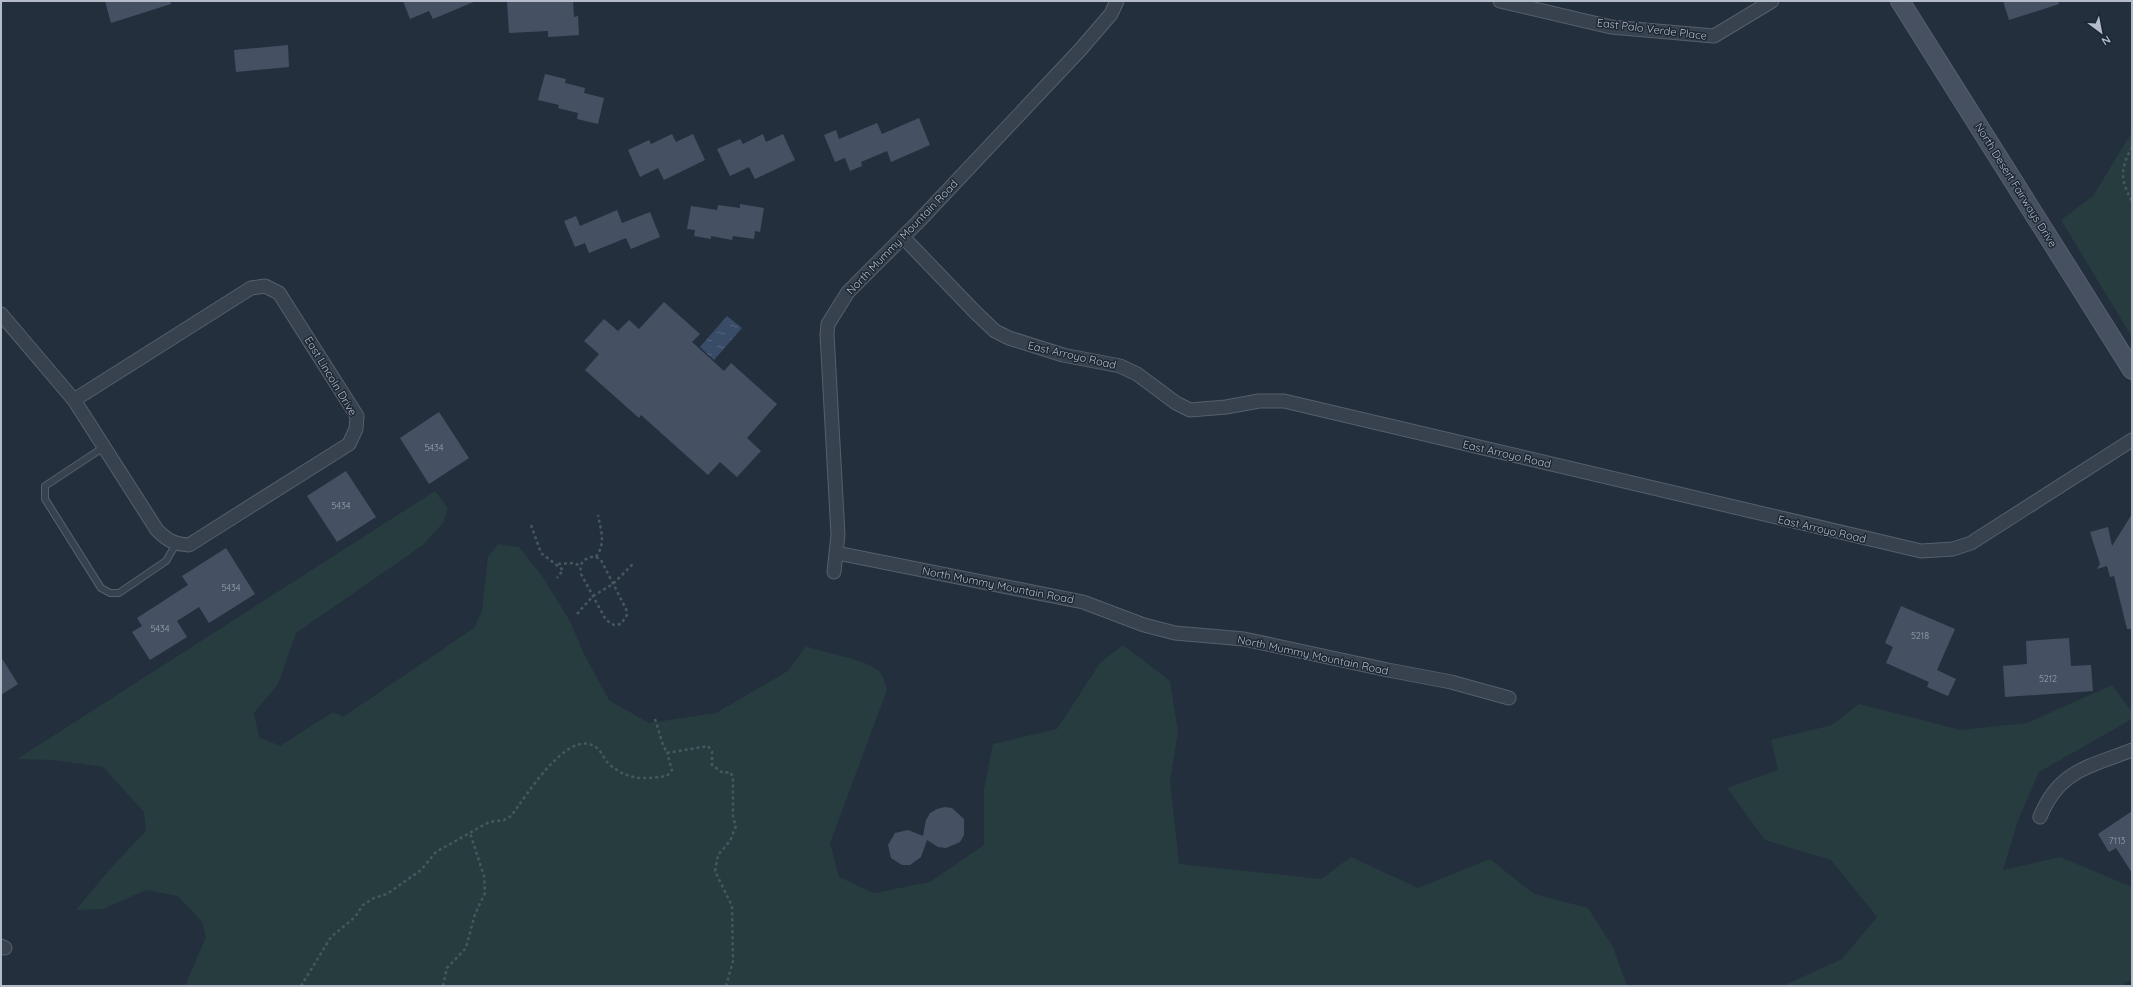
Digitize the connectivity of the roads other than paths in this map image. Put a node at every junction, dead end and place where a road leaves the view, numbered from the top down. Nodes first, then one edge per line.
1 (1117, 1) edge
2 (1500, 1) edge
3 (1772, 1) edge
4 (1900, 1) edge
5 (903, 237) junction
6 (1, 314) edge
7 (2132, 370) edge
8 (74, 400) junction
9 (2132, 440) edge
10 (104, 447) junction
11 (176, 544) junction
12 (836, 553) junction
13 (834, 572) dead end
14 (1509, 698) dead end
15 (2132, 750) edge
16 (2040, 817) dead end

1 - 5 street, North Mummy Mountain Road
2 - 3 street, East Palo Verde Place
4 - 7 street, North Desert Fairways Drive
5 - 9 street, East Arroyo Road
5 - 12 street, North Mummy Mountain Road
6 - 8 street
8 - 10 street
8 - 11 street, East Lincoln Drive
10 - 11 street
10 - 11 lane
12 - 13 street, North Mummy Mountain Road
12 - 14 street, North Mummy Mountain Road
15 - 16 street

